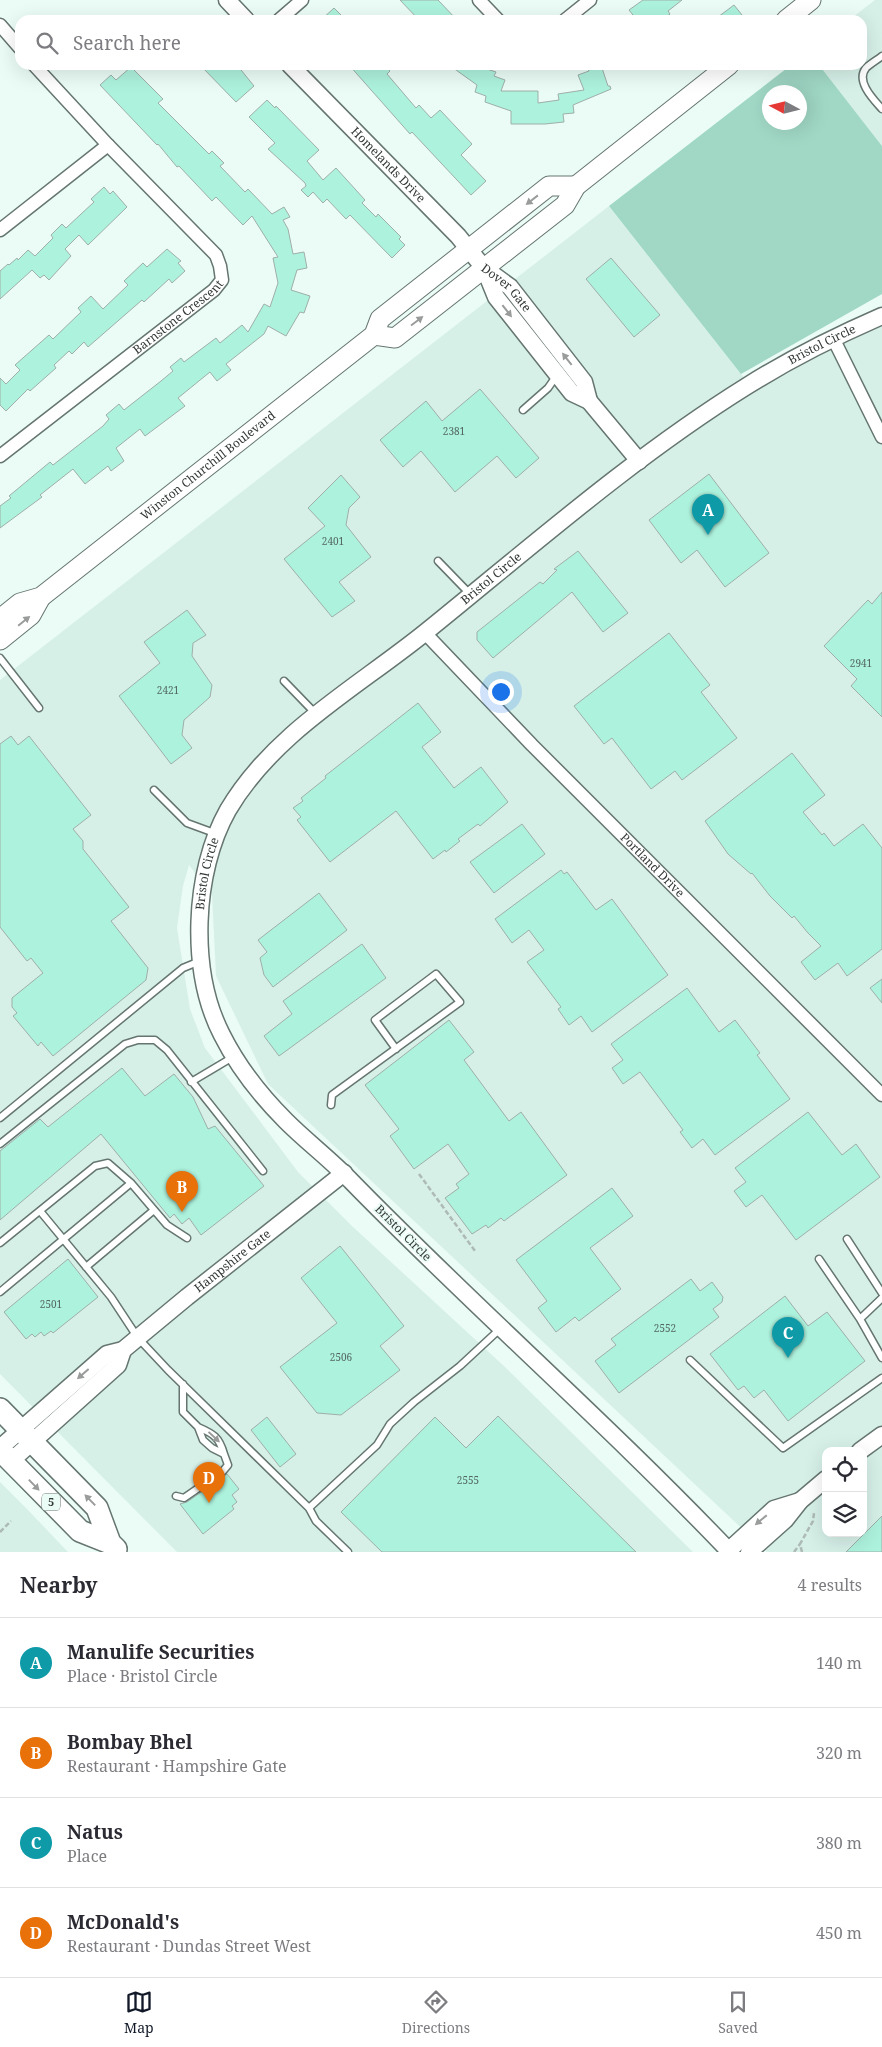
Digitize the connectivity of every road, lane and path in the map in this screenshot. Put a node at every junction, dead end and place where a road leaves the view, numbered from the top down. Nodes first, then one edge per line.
1 (227, 0) edge
2 (302, 0) edge
3 (479, 0) edge
4 (590, 0) edge
5 (811, 0) edge
6 (241, 15) edge
7 (285, 15) edge
8 (493, 15) edge
9 (570, 15) edge
10 (792, 15) edge
11 (0, 25) edge
12 (15, 42) edge
13 (882, 56) edge
14 (867, 67) edge
15 (39, 70) edge
16 (295, 70) edge
17 (723, 70) edge
18 (865, 70) edge
19 (882, 109) edge
20 (108, 145) junction
21 (576, 186) junction
22 (0, 230) edge
23 (469, 249) junction
24 (484, 268) junction
25 (882, 316) edge
26 (374, 335) junction
27 (833, 338) junction
28 (558, 374) junction
29 (589, 402) junction
30 (524, 410) dead end
31 (882, 437) edge
32 (0, 456) edge
33 (639, 461) junction
34 (438, 561) dead end
35 (470, 594) junction
36 (41, 597) junction
37 (0, 619) edge
38 (424, 633) junction
39 (0, 640) edge
40 (0, 658) edge
41 (284, 681) dead end
42 (39, 708) dead end
43 (317, 715) junction
44 (154, 790) dead end
45 (217, 834) junction
46 (200, 961) junction
47 (396, 1049) junction
48 (234, 1056) junction
49 (191, 1082) junction
50 (882, 1095) edge
51 (331, 1105) dead end
52 (0, 1118) edge
53 (0, 1144) edge
54 (263, 1171) dead end
55 (344, 1173) junction
56 (419, 1174) dead end
57 (131, 1183) junction
58 (154, 1210) junction
59 (40, 1211) junction
60 (187, 1238) dead end
61 (847, 1239) dead end
62 (62, 1240) junction
63 (0, 1243) edge
64 (474, 1252) dead end
65 (820, 1259) dead end
66 (86, 1267) junction
67 (0, 1292) edge
68 (882, 1294) edge
69 (882, 1298) edge
70 (860, 1319) junction
71 (502, 1327) junction
72 (138, 1338) junction
73 (882, 1358) edge
74 (690, 1360) dead end
75 (882, 1378) edge
76 (183, 1384) junction
77 (0, 1409) edge
78 (198, 1427) junction
79 (882, 1435) edge
80 (27, 1436) junction
81 (866, 1447) edge
82 (224, 1454) junction
83 (4, 1456) edge
84 (822, 1482) edge
85 (176, 1496) dead end
86 (800, 1501) junction
87 (309, 1508) junction
88 (814, 1513) dead end
89 (11, 1521) dead end
90 (0, 1532) edge
91 (800, 1544) junction
92 (115, 1548) edge
93 (728, 1551) edge
94 (348, 1552) edge
95 (749, 1552) edge
96 (794, 1552) edge
97 (802, 1552) edge

1 - 6 street
2 - 7 street
3 - 8 street
4 - 9 street
5 - 10 main road
11 - 12 street
13 - 14 lane
15 - 20 street, Barnstone Crescent
16 - 23 street, Homelands Drive
17 - 21 main road
18 - 19 lane
20 - 22 street
20 - 32 street, Barnstone Crescent
21 -> 23 main road, Winston Churchill Boulevard
21 - 24 main road
23 - 24 street, Homelands Drive
23 - 26 main road, Winston Churchill Boulevard
26 -> 24 main road
24 -> 28 street, Dover Gate
29 -> 24 street, Dover Gate
25 - 27 street, Bristol Circle
26 - 36 main road, Winston Churchill Boulevard
27 - 31 street
27 - 33 street, Bristol Circle
28 - 29 street, Dover Gate
28 - 30 lane
29 - 33 street, Dover Gate
33 - 35 street, Bristol Circle
34 - 35 lane
35 - 38 street, Bristol Circle
36 - 37 main road, Winston Churchill Boulevard
39 -> 36 main road, Winston Churchill Boulevard
38 - 43 street, Bristol Circle
38 - 50 street, Portland Drive
40 - 42 lane
41 - 43 lane
43 - 45 street, Bristol Circle
44 - 45 lane
45 - 46 street, Bristol Circle
46 - 48 street, Bristol Circle
46 - 52 lane
47 - 47 lane
47 - 51 lane
48 - 49 lane
48 - 55 street, Bristol Circle
49 - 53 lane
49 - 54 lane
55 - 71 street, Bristol Circle
55 - 72 street, Hampshire Gate
56 - 64 path
57 - 58 lane
57 - 59 lane
57 - 62 lane
58 - 60 lane
58 - 66 lane
59 - 62 lane
59 - 63 lane
61 - 68 lane
62 - 66 lane
62 - 67 lane
65 - 70 lane
66 - 72 lane
69 - 70 lane
70 - 73 lane
71 - 87 lane
71 - 93 street, Bristol Circle
72 - 76 lane
72 - 80 street, Hampshire Gate
74 - 75 lane
76 - 78 lane
76 - 87 lane
77 - 80 main road, 5
78 - 82 lane
78 -> 82 lane
79 - 81 street
80 - 83 street, Hampshire Gate
92 -> 80 main road, 5
82 - 85 lane
83 -> 92 main road, 5
84 - 86 street
86 -> 93 street
86 - 95 street
87 - 94 lane
88 - 91 path
89 - 90 path
91 - 96 path
91 - 97 path

